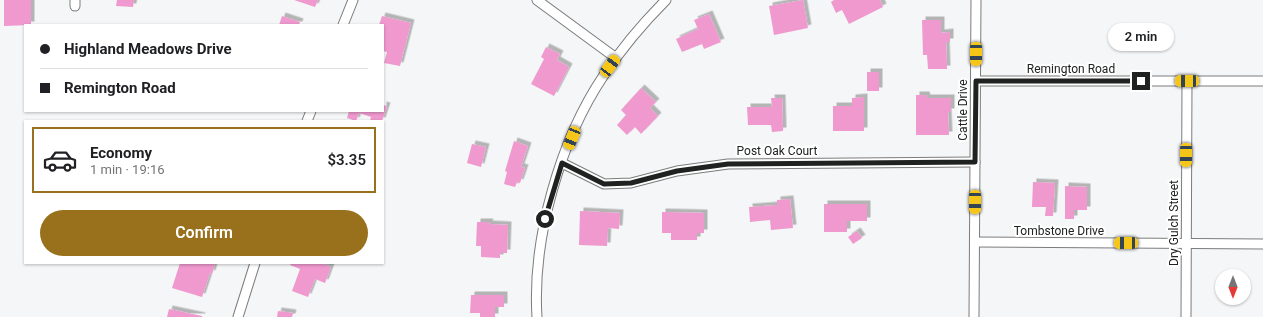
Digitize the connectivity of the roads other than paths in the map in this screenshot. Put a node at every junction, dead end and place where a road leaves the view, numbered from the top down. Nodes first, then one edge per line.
1 (353, 0) edge
2 (537, 0) edge
3 (666, 0) edge
4 (976, 0) edge
5 (344, 24) edge
6 (616, 58) junction
7 (976, 81) junction
8 (1187, 81) junction
9 (1263, 82) edge
10 (975, 162) junction
11 (562, 163) junction
12 (975, 242) junction
13 (1186, 243) junction
14 (1263, 244) edge
15 (255, 264) edge
16 (238, 317) edge
17 (537, 317) edge
18 (974, 317) edge
19 (1186, 317) edge

1 - 5 street
2 - 6 street
3 - 6 street
4 - 7 street, Cattle Drive
6 - 11 street
7 - 8 street, Remington Road
7 - 10 street, Cattle Drive
8 - 9 street, Remington Road
8 - 13 street, Dry Gulch Street
10 - 11 street, Post Oak Court
10 - 12 street, Cattle Drive
11 - 17 street
12 - 13 street, Tombstone Drive
12 - 18 street, Cattle Drive
13 - 14 street, Tombstone Drive
13 - 19 street, Dry Gulch Street
15 - 16 street

